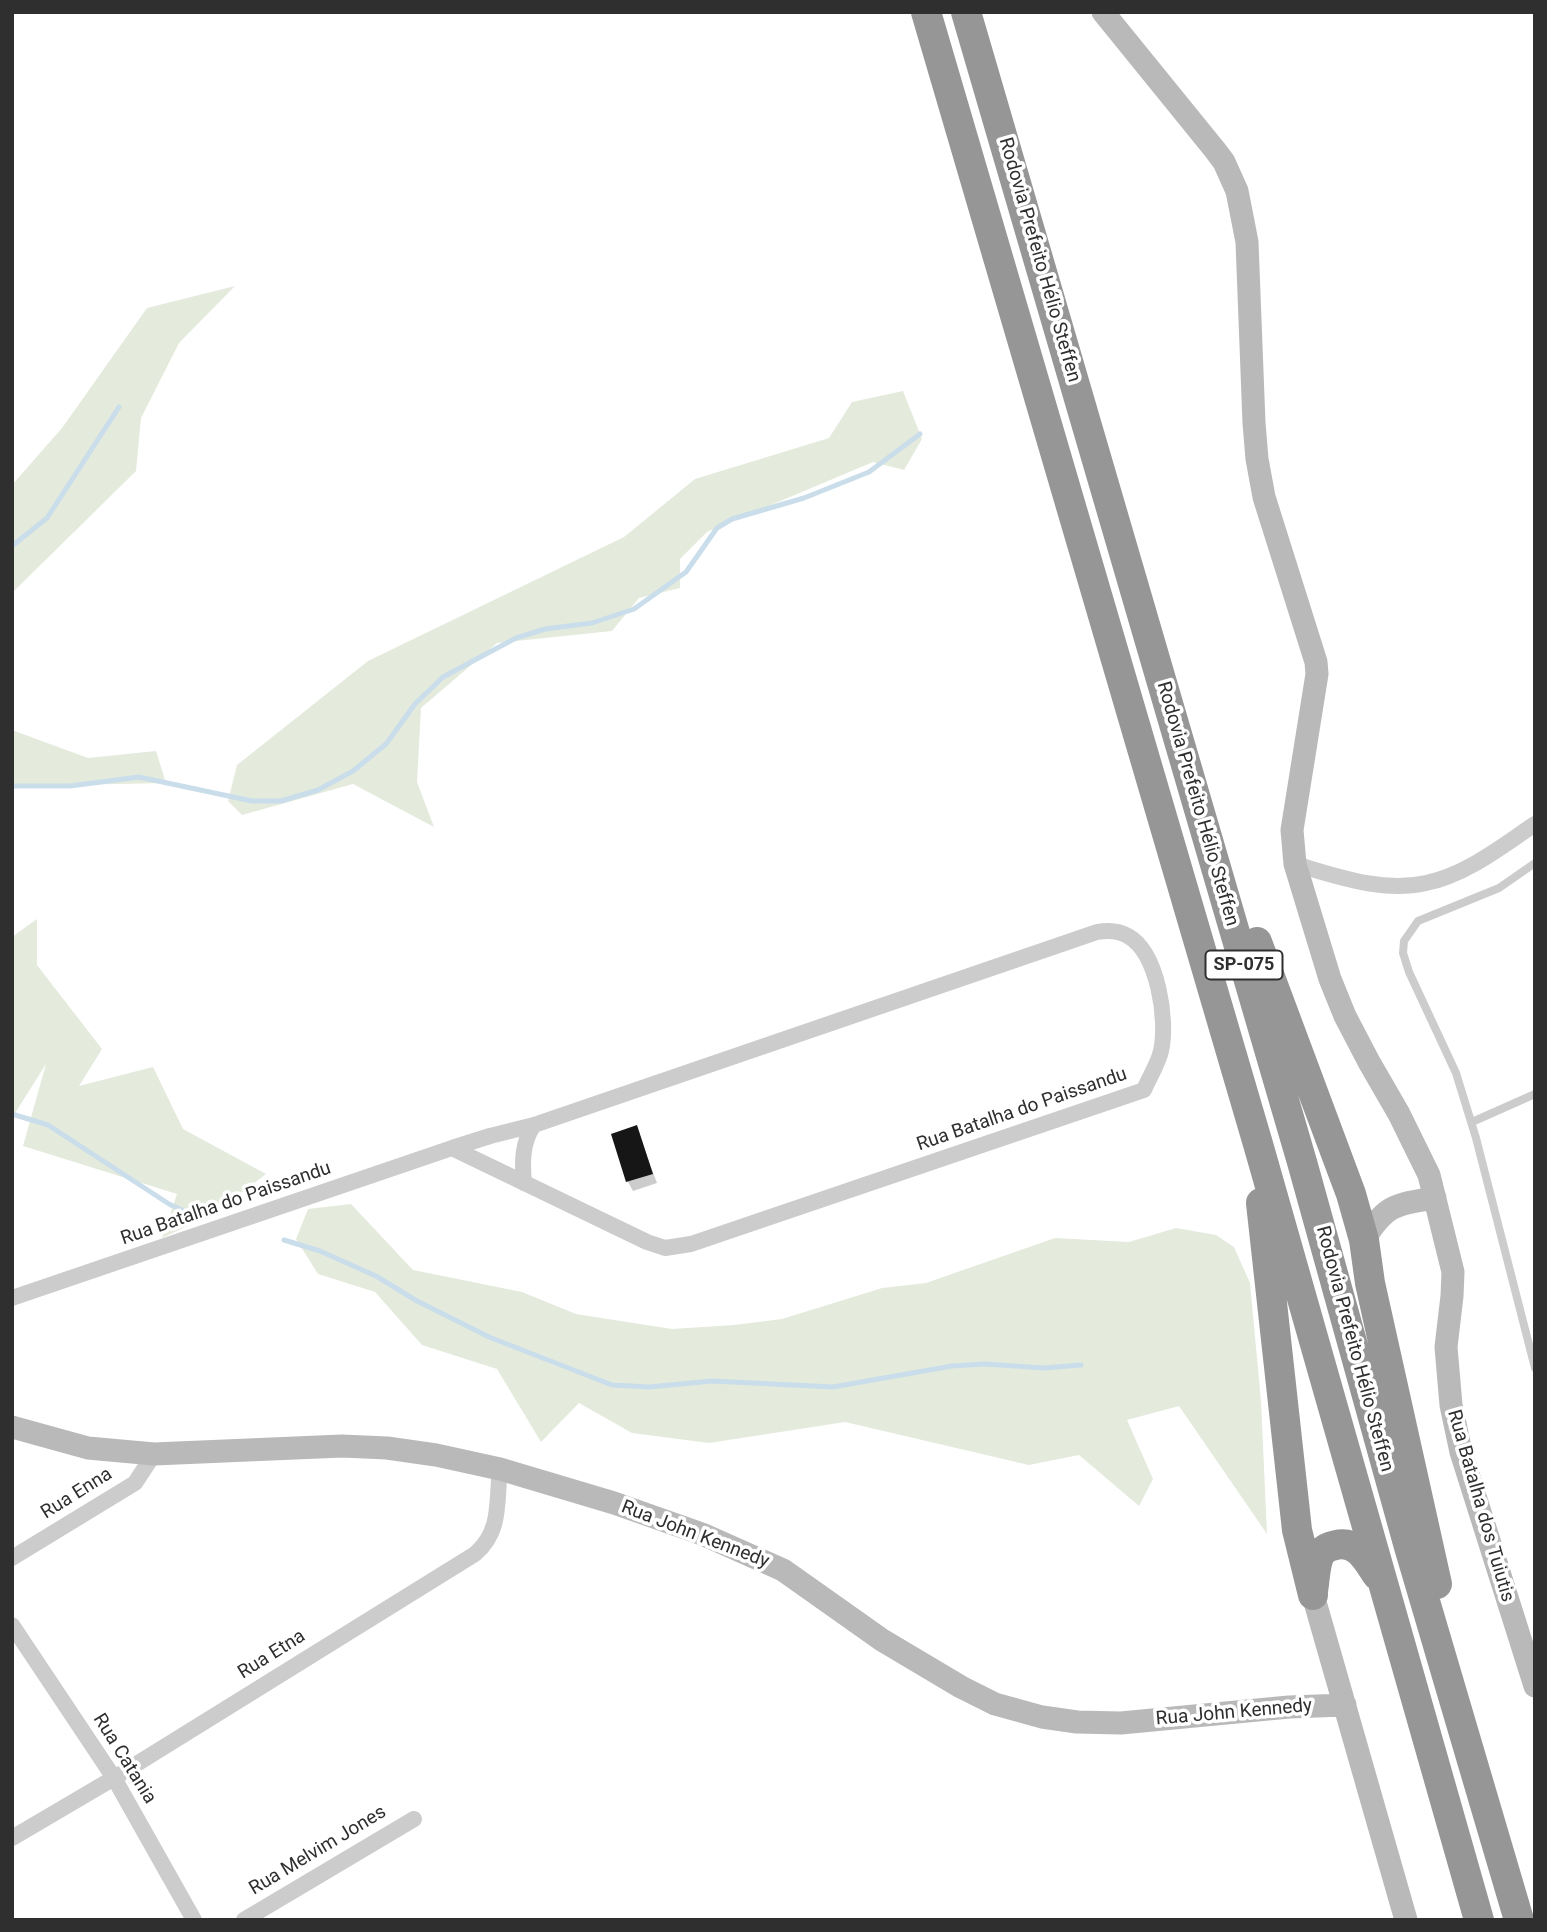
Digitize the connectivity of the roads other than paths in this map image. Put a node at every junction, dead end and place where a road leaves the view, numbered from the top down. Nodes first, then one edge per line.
1 (926, 12) edge
2 (966, 12) edge
3 (1103, 12) edge
4 (1144, 622) junction
5 (1535, 824) edge
6 (1535, 863) edge
7 (1294, 864) junction
8 (1535, 1094) edge
9 (1472, 1122) junction
10 (534, 1125) junction
11 (1258, 1144) junction
12 (452, 1148) junction
13 (524, 1183) junction
14 (1351, 1195) junction
15 (1435, 1198) junction
16 (1392, 1206) junction
17 (1364, 1241) junction
18 (12, 1298) edge
19 (1535, 1368) edge
20 (12, 1427) edge
21 (154, 1454) junction
22 (500, 1469) junction
23 (12, 1558) edge
24 (1384, 1585) junction
25 (1313, 1595) junction
26 (12, 1625) edge
27 (1531, 1658) edge
28 (1535, 1686) edge
29 (1454, 1695) junction
30 (1345, 1706) junction
31 (114, 1778) junction
32 (414, 1819) dead end
33 (12, 1838) edge
34 (194, 1920) edge
35 (244, 1920) edge
36 (1406, 1920) edge
37 (1479, 1920) edge
38 (1519, 1920) edge

1 - 11 highway, Rodovia Prefeito Hélio Steffen / SP-075
2 - 4 highway, Rodovia Prefeito Hélio Steffen / SP-075
3 - 7 street, Rua Batalha dos Tuiutis
4 - 14 highway
4 - 29 highway, Rodovia Prefeito Hélio Steffen / SP-075
5 - 7 street
6 - 9 lane
7 - 15 street, Rua Batalha dos Tuiutis
8 - 9 lane
9 - 19 lane
10 - 12 street, Rua Batalha do Paissandu
10 - 13 street
10 - 13 street, Rua Batalha do Paissandu
11 - 24 highway, Rodovia Prefeito Hélio Steffen / SP-075
11 - 25 highway
12 - 13 street, Rua Batalha do Paissandu
12 - 18 street, Rua Batalha do Paissandu
14 - 16 street
14 - 17 highway
15 - 16 street
15 - 27 street, Rua Batalha dos Tuiutis
16 - 17 street
17 - 29 highway
20 - 21 street, Rua John Kennedy
21 - 22 street, Rua John Kennedy
21 - 23 street, Rua Enna
22 - 30 street, Rua John Kennedy
22 - 31 street, Rua Etna
24 - 25 highway
24 - 37 highway, Rodovia Prefeito Hélio Steffen / SP-075
25 - 30 street
26 - 31 street, Rua Catania
27 - 28 street, Rua Batalha dos Tuiutis
29 - 38 highway, Rodovia Prefeito Hélio Steffen / SP-075
30 - 36 street
31 - 33 street, Rua Etna
31 - 34 street, Rua Catania
32 - 35 street, Rua Melvim Jones

